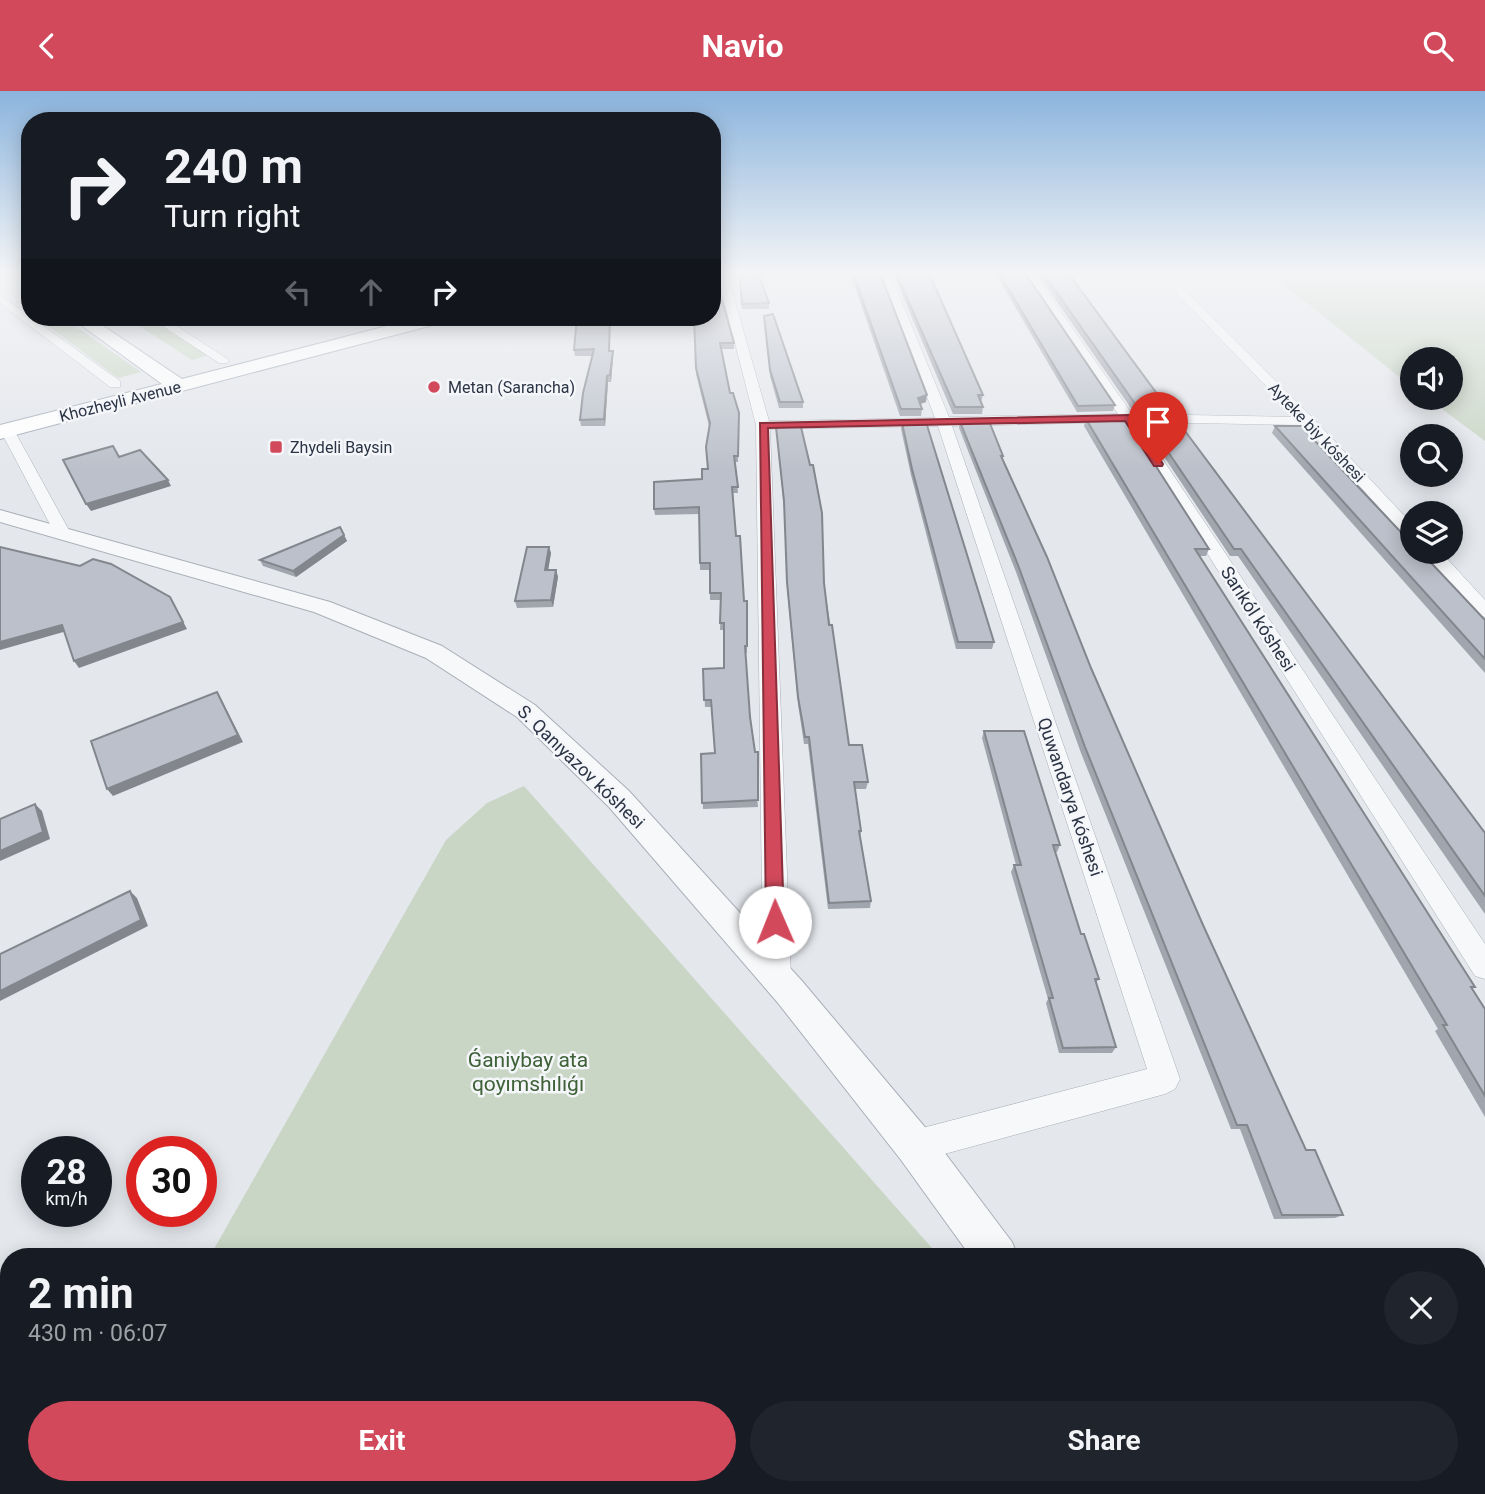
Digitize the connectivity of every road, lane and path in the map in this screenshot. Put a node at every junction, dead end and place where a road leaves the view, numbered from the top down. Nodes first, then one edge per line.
1 (54, 338) edge
2 (110, 338) edge
3 (140, 338) edge
4 (189, 338) edge
5 (341, 338) edge
6 (740, 338) edge
7 (911, 338) edge
8 (1073, 338) edge
9 (1227, 338) edge
10 (223, 360) dead end
11 (201, 380) junction
12 (115, 384) dead end
13 (179, 386) junction
14 (1128, 418) junction
15 (1308, 421) junction
16 (944, 422) junction
17 (763, 425) junction
18 (4, 431) edge
19 (0, 516) edge
20 (1400, 520) edge
21 (62, 532) junction
22 (1442, 564) edge
23 (1485, 611) edge
24 (1485, 967) edge
25 (777, 978) junction
26 (915, 1146) junction
27 (990, 1248) edge

1 - 12 street
2 - 13 main road
3 - 11 main road
4 - 10 street
5 - 11 main road, Khozheyli Avenue
6 - 17 street
7 - 16 street, Quwandarya kóshesi
8 - 14 street, Sarıkól kóshesi
9 - 15 street, Ayteke biy kóshesi
11 - 13 main road, Khozheyli Avenue
13 - 18 main road, Khozheyli Avenue
14 - 15 street
14 - 16 street
14 - 24 street, Sarıkól kóshesi
15 - 20 street, Ayteke biy kóshesi
16 - 17 street
16 - 26 street, Quwandarya kóshesi
17 - 25 street
18 - 21 street
19 - 21 street, S. Qanıyazov kóshesi
21 - 25 street, S. Qanıyazov kóshesi
22 - 23 street
25 - 26 street, S. Qanıyazov kóshesi
26 - 27 street, S. Qanıyazov kóshesi

